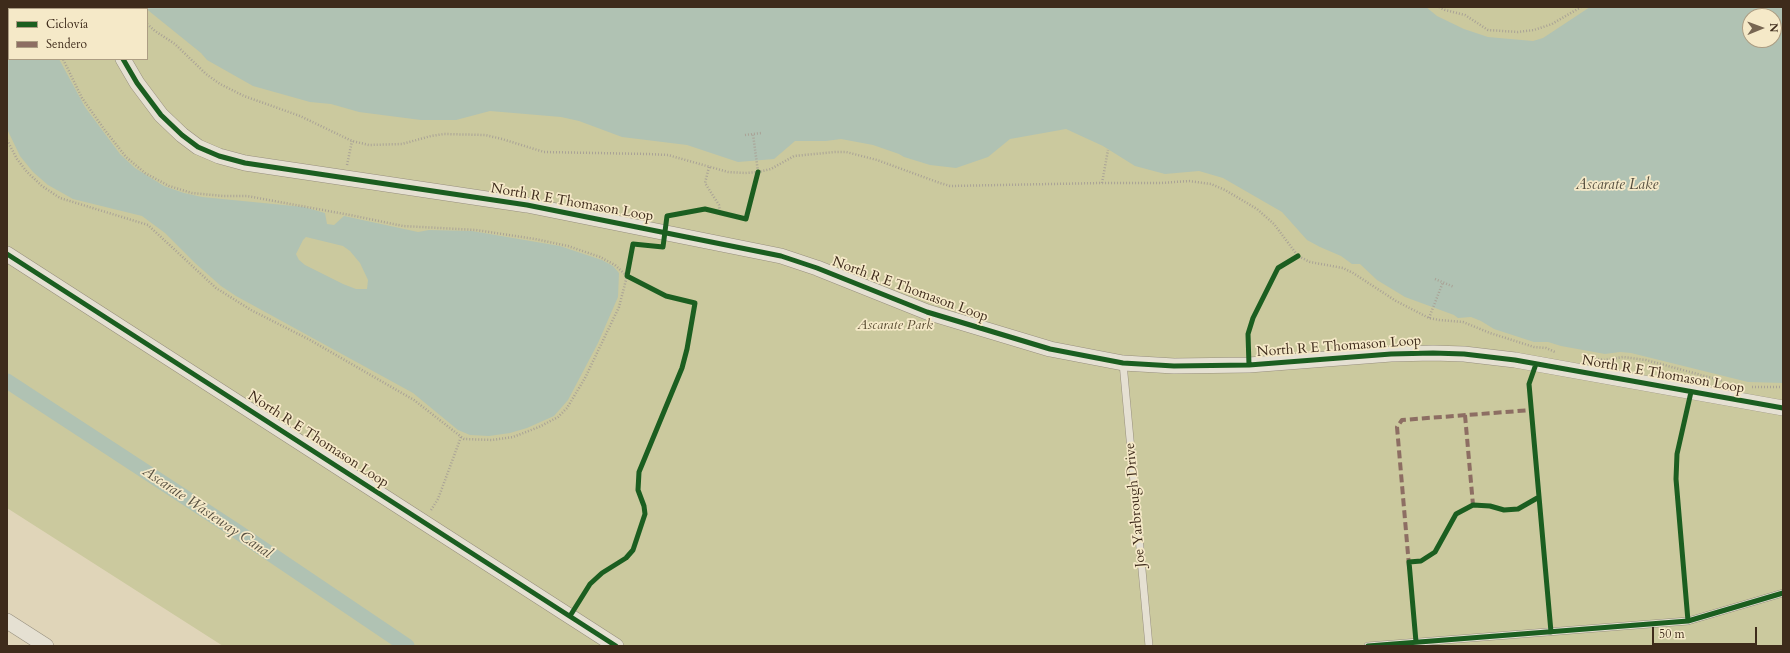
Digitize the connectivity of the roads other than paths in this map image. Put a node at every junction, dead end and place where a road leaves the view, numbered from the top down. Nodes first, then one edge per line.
1 (124, 60) edge
2 (7, 254) edge
3 (1123, 364) junction
4 (1783, 408) edge
5 (1783, 593) edge
6 (7, 621) edge
7 (46, 646) edge
8 (616, 646) edge
9 (1149, 646) edge
10 (1368, 646) edge

1 - 3 street, North R E Thomason Loop
2 - 8 street, North R E Thomason Loop
3 - 4 street, North R E Thomason Loop
3 - 9 lane, Joe Yarbrough Drive
5 - 10 lane
6 - 7 street

